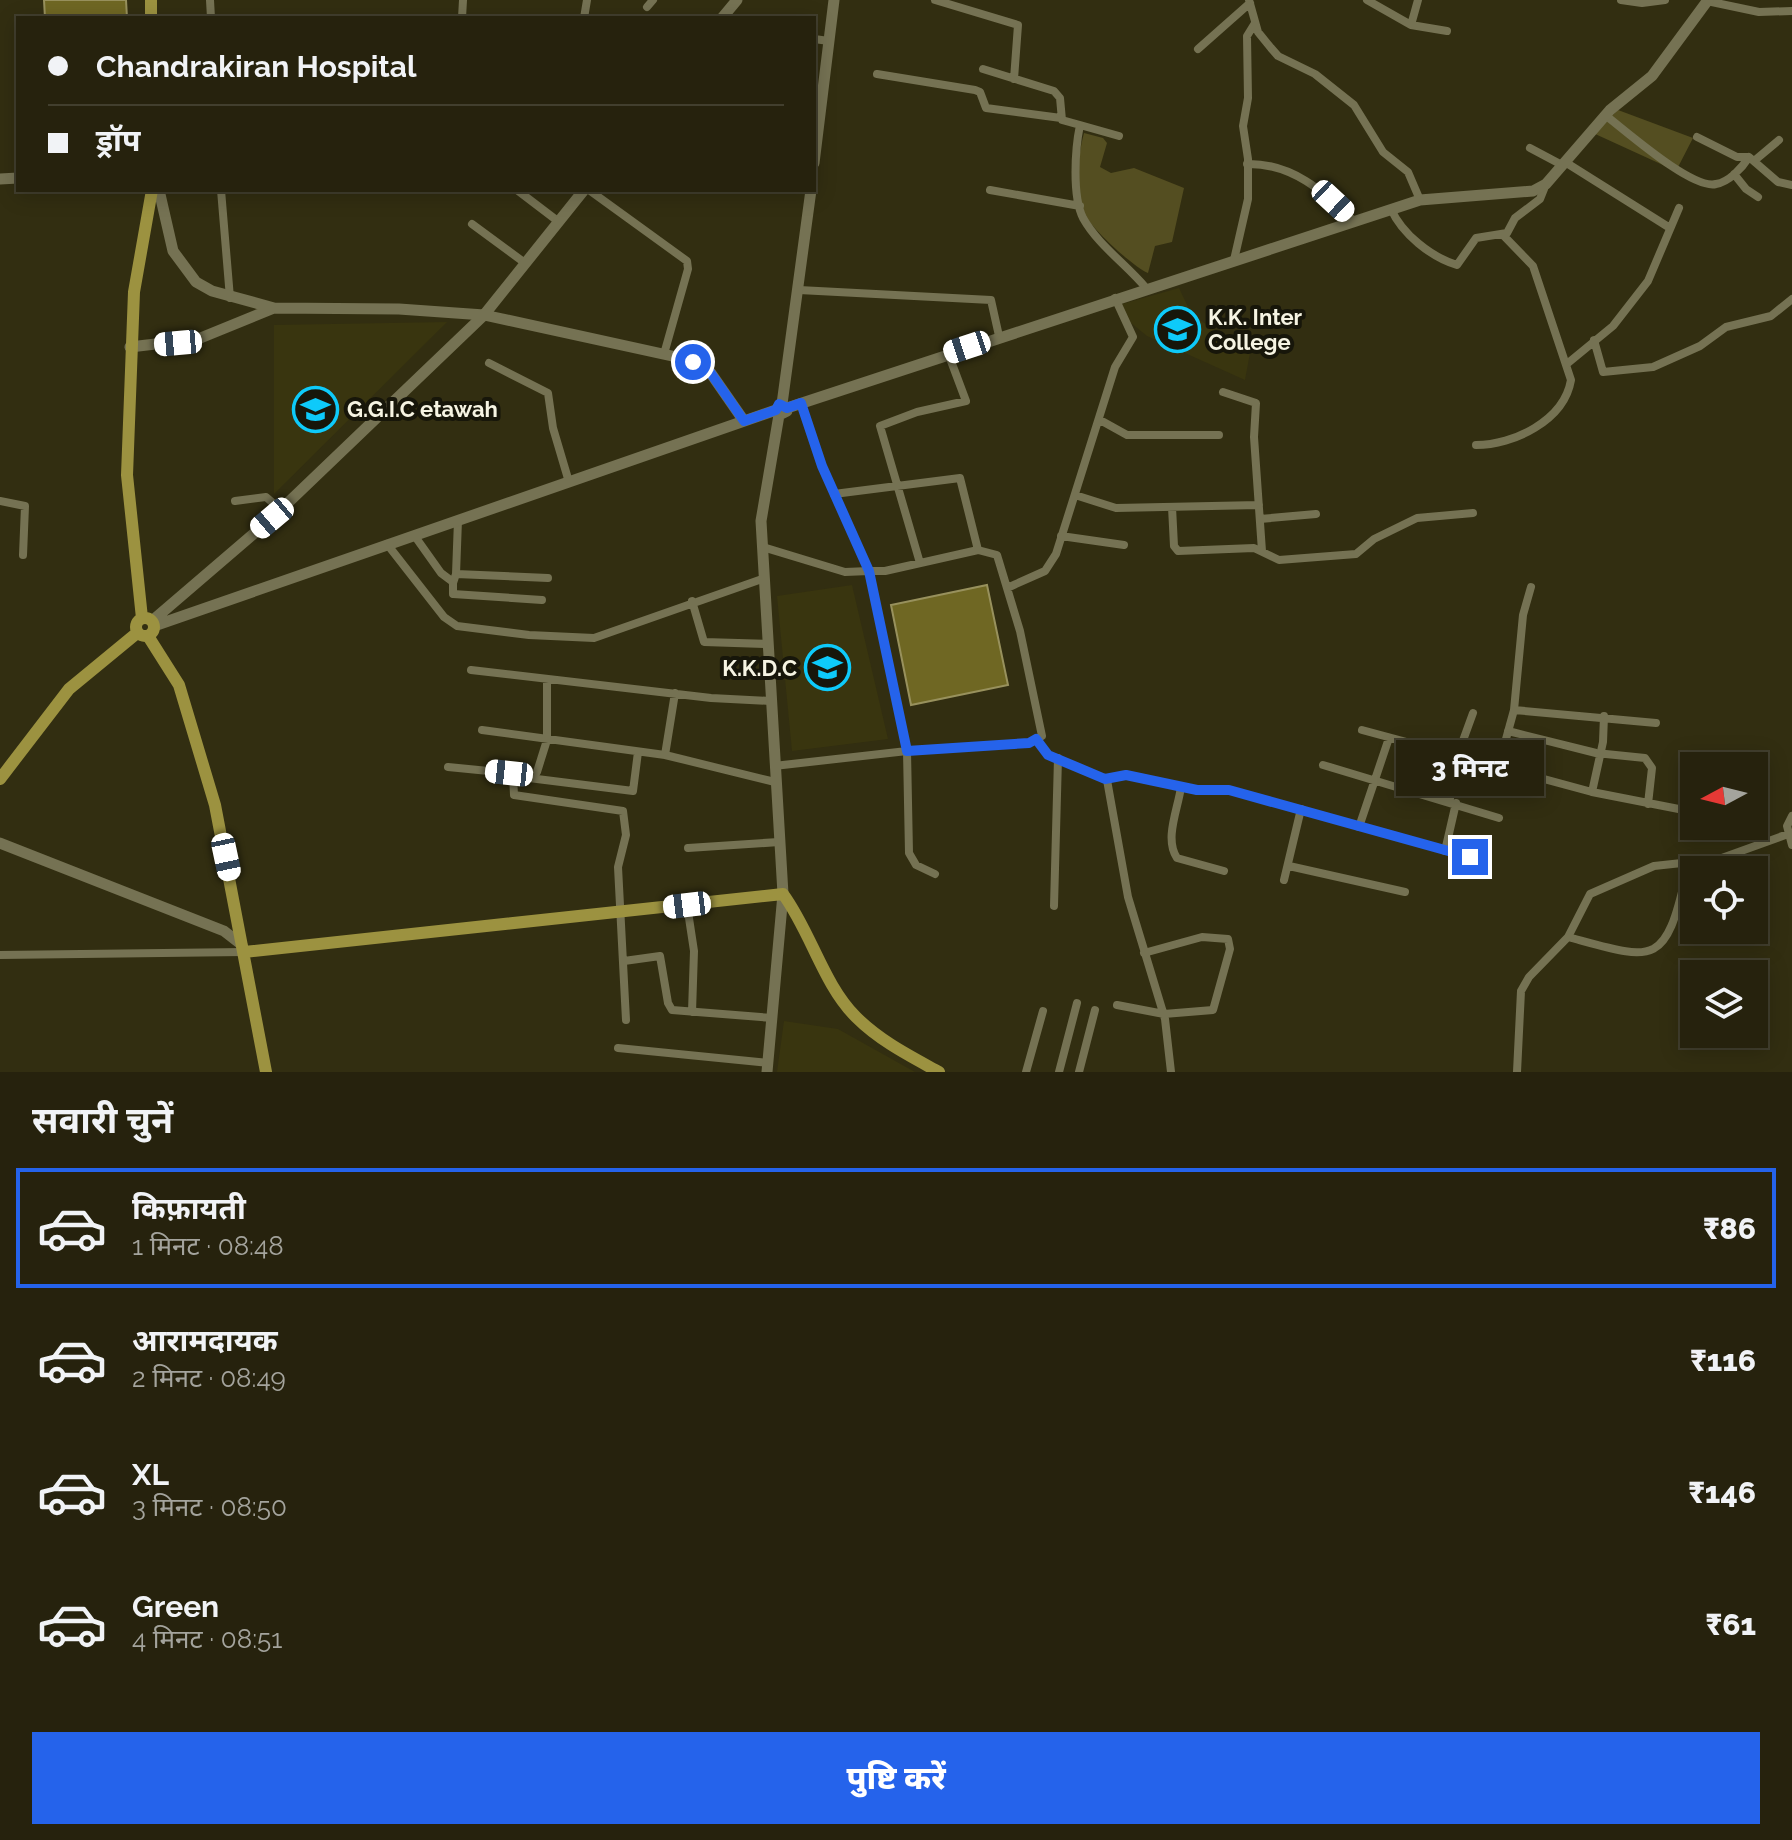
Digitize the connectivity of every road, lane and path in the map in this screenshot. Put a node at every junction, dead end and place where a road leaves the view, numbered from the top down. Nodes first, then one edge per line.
1 (737, 0) edge
2 (834, 0) edge
3 (935, 0) edge
4 (1367, 0) edge
5 (1418, 0) edge
6 (1621, 0) edge
7 (1665, 0) edge
8 (1652, 1) edge
9 (1705, 1) edge
10 (1249, 2) edge
11 (1792, 11) edge
12 (725, 16) edge
13 (1255, 23) junction
14 (1411, 25) junction
15 (1447, 31) dead end
16 (816, 39) edge
17 (829, 41) junction
18 (1198, 49) dead end
19 (983, 69) dead end
20 (877, 74) dead end
21 (819, 79) edge
22 (1014, 79) junction
23 (1605, 115) junction
24 (1061, 118) junction
25 (1080, 125) junction
26 (816, 129) edge
27 (1119, 136) dead end
28 (1697, 137) dead end
29 (1779, 140) dead end
30 (1530, 148) dead end
31 (1752, 159) junction
32 (1247, 164) junction
33 (1563, 164) junction
34 (1734, 174) junction
35 (1546, 184) junction
36 (1792, 185) edge
37 (990, 190) dead end
38 (152, 192) edge
39 (159, 192) edge
40 (221, 192) edge
41 (520, 192) edge
42 (584, 192) edge
43 (589, 192) edge
44 (811, 192) edge
45 (1758, 197) dead end
46 (1420, 200) junction
47 (1080, 206) junction
48 (1679, 208) dead end
49 (1391, 209) junction
50 (1354, 221) junction
51 (559, 222) junction
52 (472, 224) dead end
53 (1670, 228) junction
54 (1507, 231) junction
55 (1234, 260) junction
56 (525, 263) junction
57 (1146, 288) junction
58 (799, 290) junction
59 (230, 298) junction
60 (1115, 298) junction
61 (1792, 299) edge
62 (274, 308) junction
63 (484, 315) junction
64 (999, 336) junction
65 (1594, 340) junction
66 (130, 347) junction
67 (948, 353) junction
68 (664, 354) junction
69 (489, 363) dead end
70 (1568, 363) junction
71 (1223, 392) dead end
72 (801, 403) junction
73 (781, 409) junction
74 (1100, 420) junction
75 (744, 421) junction
76 (1219, 435) dead end
77 (1476, 445) dead end
78 (569, 482) junction
79 (900, 486) junction
80 (834, 494) junction
81 (1075, 495) junction
82 (0, 501) edge
83 (235, 501) dead end
84 (1259, 505) junction
85 (1172, 507) junction
86 (281, 510) junction
87 (1473, 513) dead end
88 (1316, 514) dead end
89 (1260, 519) junction
90 (458, 520) junction
91 (414, 535) junction
92 (1061, 536) junction
93 (387, 544) junction
94 (1124, 545) dead end
95 (763, 547) junction
96 (978, 550) junction
97 (1262, 551) junction
98 (23, 555) dead end
99 (920, 563) junction
100 (869, 571) junction
101 (548, 578) dead end
102 (765, 578) junction
103 (454, 579) junction
104 (1531, 587) dead end
105 (1007, 588) junction
106 (542, 600) dead end
107 (692, 601) junction
108 (145, 626) junction
109 (768, 644) junction
110 (471, 670) dead end
111 (547, 680) junction
112 (675, 693) junction
113 (771, 701) junction
114 (1514, 710) junction
115 (1473, 713) dead end
116 (1604, 716) junction
117 (1656, 723) dead end
118 (482, 730) dead end
119 (1362, 730) dead end
120 (1508, 731) junction
121 (1389, 738) junction
122 (1036, 739) junction
123 (547, 740) junction
124 (907, 751) junction
125 (638, 752) junction
126 (1601, 754) junction
127 (665, 755) junction
128 (1058, 758) junction
129 (1460, 758) junction
130 (1323, 765) dead end
131 (774, 766) junction
132 (448, 767) dead end
133 (1498, 768) junction
134 (537, 772) dead end
135 (513, 776) junction
136 (0, 779) edge
137 (1105, 779) junction
138 (1374, 781) junction
139 (775, 782) junction
140 (1181, 787) junction
141 (1592, 792) junction
142 (1453, 802) junction
143 (1648, 804) junction
144 (1301, 809) junction
145 (1680, 810) edge
146 (1499, 818) dead end
147 (1789, 824) edge
148 (1359, 827) junction
149 (779, 842) junction
150 (0, 843) edge
151 (1792, 845) edge
152 (688, 848) dead end
153 (1445, 851) junction
154 (1470, 857) dead end
155 (1289, 866) junction
156 (1224, 871) dead end
157 (935, 874) dead end
158 (1284, 880) dead end
159 (1405, 892) dead end
160 (783, 894) junction
161 (1680, 900) edge
162 (687, 905) junction
163 (1054, 906) dead end
164 (622, 912) junction
165 (1568, 937) junction
166 (243, 949) junction
167 (1144, 953) junction
168 (0, 955) edge
169 (624, 961) junction
170 (1077, 1003) dead end
171 (1117, 1005) dead end
172 (1095, 1010) dead end
173 (1043, 1011) dead end
174 (692, 1012) junction
175 (1164, 1014) junction
176 (772, 1018) junction
177 (626, 1020) dead end
178 (618, 1048) dead end
179 (767, 1068) edge
180 (266, 1072) edge
181 (939, 1072) edge
182 (1026, 1072) edge
183 (1059, 1072) edge
184 (1079, 1072) edge
185 (1171, 1072) edge
186 (1517, 1072) edge

1 - 12 street
2 - 17 street
3 - 22 street
4 - 14 street
5 - 14 street
6 - 8 street
7 - 8 street
9 - 11 street
9 - 23 street
10 - 13 street
10 - 18 street
13 - 32 street
13 - 46 street
14 - 15 street
16 - 17 street
17 - 21 street
19 - 22 street
20 - 24 street
21 - 26 street
22 - 24 street
23 - 33 street
23 - 34 street
24 - 25 street
25 - 27 street
25 - 47 street
28 - 31 street
29 - 31 street
30 - 33 street
31 - 34 street
31 - 36 street
32 - 50 street
32 - 55 street
33 - 35 street
33 - 53 street
34 - 45 street
35 - 46 street
35 - 54 street
37 - 47 street
38 - 66 main road
39 - 59 street
40 - 59 street
41 - 51 street
42 - 51 street
43 - 68 street
44 - 58 street
46 - 49 street
47 - 57 street
48 - 53 street
49 - 50 street
49 - 54 street
50 - 55 street
51 - 56 street
52 - 56 street
53 - 65 street
54 - 70 street
55 - 57 street
56 - 63 street
57 - 60 street
58 - 64 street
58 - 73 street
59 - 62 street
60 - 64 street
60 - 74 street
61 - 65 street
62 - 63 street
62 - 66 street
63 - 68 street
63 - 86 street
64 - 67 street
65 - 70 street
66 - 108 main road
67 - 72 street
67 - 79 street
68 - 75 street
69 - 78 street
70 - 77 street
71 - 84 street
72 - 73 street
72 - 80 street
73 - 75 street
73 - 95 street
74 - 76 street
74 - 81 street
75 - 78 street
78 - 90 street
79 - 80 street
79 - 96 street
79 - 99 street
80 - 100 street
81 - 85 street
81 - 92 street
82 - 98 street
83 - 86 street
84 - 85 street
84 - 89 street
85 - 97 street
86 - 108 street
87 - 97 street
88 - 89 street
89 - 97 street
90 - 91 street
90 - 103 street
91 - 93 street
91 - 103 street
92 - 94 street
92 - 105 street
93 - 107 street
93 - 108 street
95 - 100 street
95 - 102 street
96 - 99 street
96 - 105 street
99 - 100 street
100 - 124 street
101 - 103 street
102 - 107 street
102 - 109 street
103 - 106 street
104 - 114 street
105 - 122 street
107 - 109 street
108 - 136 main road
108 - 166 main road
109 - 113 street
110 - 111 street
111 - 112 street
111 - 123 street
112 - 113 street
112 - 127 street
113 - 131 street
114 - 116 street
114 - 120 street
115 - 129 street
116 - 117 street
116 - 126 street
118 - 123 street
119 - 121 street
120 - 126 street
120 - 133 street
121 - 129 street
121 - 138 street
122 - 124 street
122 - 128 street
123 - 125 street
123 - 134 street
124 - 131 street
124 - 157 street
125 - 127 street
125 - 135 street
126 - 141 street
126 - 143 street
127 - 139 street
128 - 137 street
128 - 163 street
129 - 133 street
129 - 142 street
130 - 138 street
131 - 139 street
132 - 135 street
133 - 141 street
135 - 164 street
137 - 140 street
137 - 167 street
138 - 142 street
138 - 148 street
139 - 149 street
140 - 144 street
140 - 156 street
141 - 143 street
142 - 146 street
142 - 153 street
143 - 145 street
144 - 148 street
144 - 155 street
147 - 151 street
147 - 165 street
148 - 153 street
149 - 152 street
149 - 160 street
150 - 166 street
153 - 154 street
155 - 158 street
155 - 159 street
160 - 162 main road
160 - 176 street
160 - 181 main road
161 - 165 street
162 - 164 main road
162 - 174 street
164 - 166 main road
164 - 169 street
165 - 186 street
166 - 168 street
166 - 180 main road
167 - 175 street
167 - 175 street
169 - 174 street
169 - 177 street
170 - 183 street
171 - 175 street
172 - 184 street
173 - 182 street
174 - 176 street
175 - 185 street
176 - 179 street
178 - 179 street

